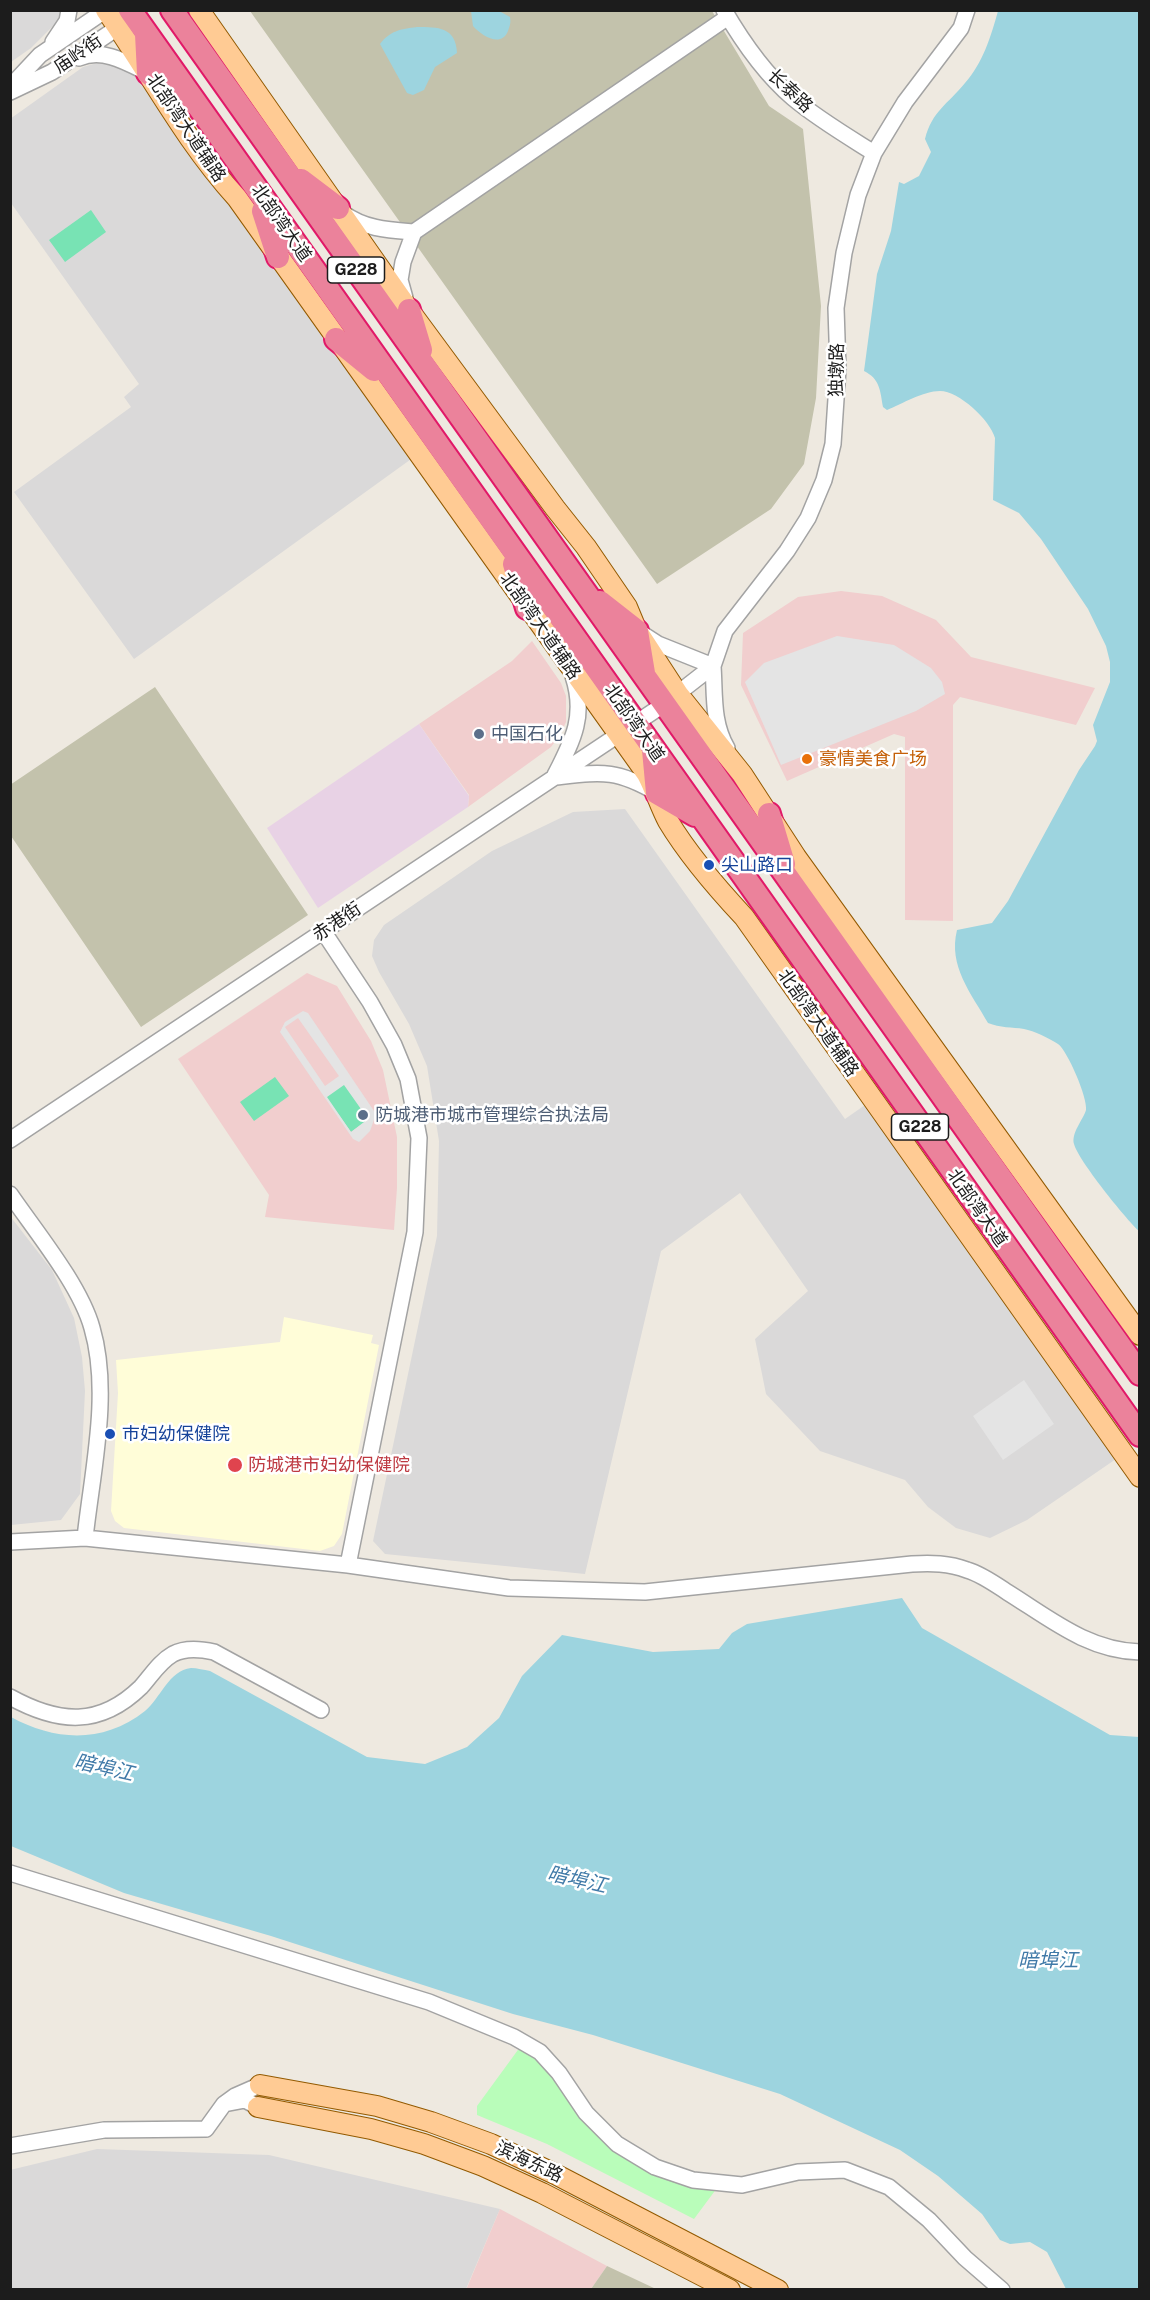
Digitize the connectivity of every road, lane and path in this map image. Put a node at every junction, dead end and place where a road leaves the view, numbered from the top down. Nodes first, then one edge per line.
1 (69, 10) edge
2 (106, 10) edge
3 (172, 10) edge
4 (199, 10) edge
5 (967, 10) edge
6 (726, 14) edge
7 (134, 20) edge
8 (40, 55) junction
9 (52, 72) junction
10 (148, 73) junction
11 (10, 87) edge
12 (10, 92) edge
13 (202, 113) junction
14 (874, 153) junction
15 (284, 168) junction
16 (256, 189) junction
17 (338, 208) junction
18 (414, 232) junction
19 (278, 257) junction
20 (409, 310) junction
21 (336, 339) junction
22 (428, 372) junction
23 (397, 388) junction
24 (510, 548) junction
25 (581, 589) junction
26 (527, 608) junction
27 (637, 631) junction
28 (713, 666) junction
29 (571, 670) junction
30 (644, 677) junction
31 (671, 699) junction
32 (626, 730) junction
33 (653, 750) junction
34 (742, 774) junction
35 (554, 778) junction
36 (657, 793) junction
37 (769, 814) junction
38 (702, 819) junction
39 (789, 883) junction
40 (323, 931) junction
41 (10, 1140) edge
42 (10, 1194) edge
43 (1140, 1335) edge
44 (1140, 1374) edge
45 (1140, 1435) edge
46 (1140, 1477) edge
47 (85, 1538) junction
48 (10, 1542) edge
49 (348, 1565) junction
50 (1140, 1652) edge
51 (10, 1697) edge
52 (321, 1710) dead end
53 (10, 1873) edge
54 (261, 2085) joint
55 (224, 2104) junction
56 (258, 2107) joint
57 (10, 2146) edge
58 (730, 2289) edge
59 (778, 2289) edge
60 (1002, 2289) edge

1 - 8 street
2 - 7 main road
2 - 8 street, 庙岭街
3 - 15 highway, 北部湾大道 / G228
4 - 17 main road
5 - 14 street, 独墩路
6 - 14 street, 长泰路
6 - 18 street
7 - 9 street, 庙岭街
7 - 10 highway
7 - 13 highway, 北部湾大道 / G228
8 - 11 street, 庙岭街
9 - 10 street
9 - 12 street, 庙岭街
10 - 13 highway
10 - 19 main road, 北部湾大道辅路
13 - 16 highway, 北部湾大道 / G228
14 - 28 street, 独墩路
15 - 17 highway
15 - 22 highway, 北部湾大道 / G228
16 - 19 highway
16 - 23 highway, 北部湾大道 / G228
17 - 18 street
17 - 20 main road
18 - 20 street
19 - 21 main road, 北部湾大道辅路
20 - 22 highway
20 - 27 main road
21 - 23 highway
21 - 26 main road, 北部湾大道辅路
22 - 25 highway, 北部湾大道 / G228
23 - 24 highway, 北部湾大道 / G228
24 - 26 highway
24 - 32 highway, 北部湾大道 / G228
25 - 27 highway
25 - 30 highway, 北部湾大道 / G228
26 - 29 main road, 北部湾大道辅路
27 - 28 street
27 - 30 highway
27 - 31 main road
28 - 31 street
28 - 34 street
29 - 32 main road, 北部湾大道辅路
29 - 35 street
30 - 31 highway, 北部湾大道 / G228
31 - 32 street, 赤港街
31 - 34 main road
31 - 39 highway, 北部湾大道 / G228
32 - 33 highway, 北部湾大道 / G228
32 - 35 street, 赤港街
32 - 36 main road, 北部湾大道辅路
33 - 36 highway
33 - 38 highway, 北部湾大道 / G228
34 - 37 main road
35 - 36 street
35 - 40 street, 赤港街
36 - 38 highway
36 - 46 main road, 北部湾大道辅路
37 - 39 highway
37 - 43 main road
38 - 45 highway, 北部湾大道 / G228
39 - 44 highway, 北部湾大道 / G228
40 - 41 street, 赤港街
40 - 49 street
42 - 47 street
47 - 48 street
47 - 49 street
49 - 50 street
51 - 52 street
53 - 60 street
54 - 55 street
54 - 59 main road, 滨海东路
55 - 56 street
55 - 57 street
56 - 58 main road, 滨海东路

